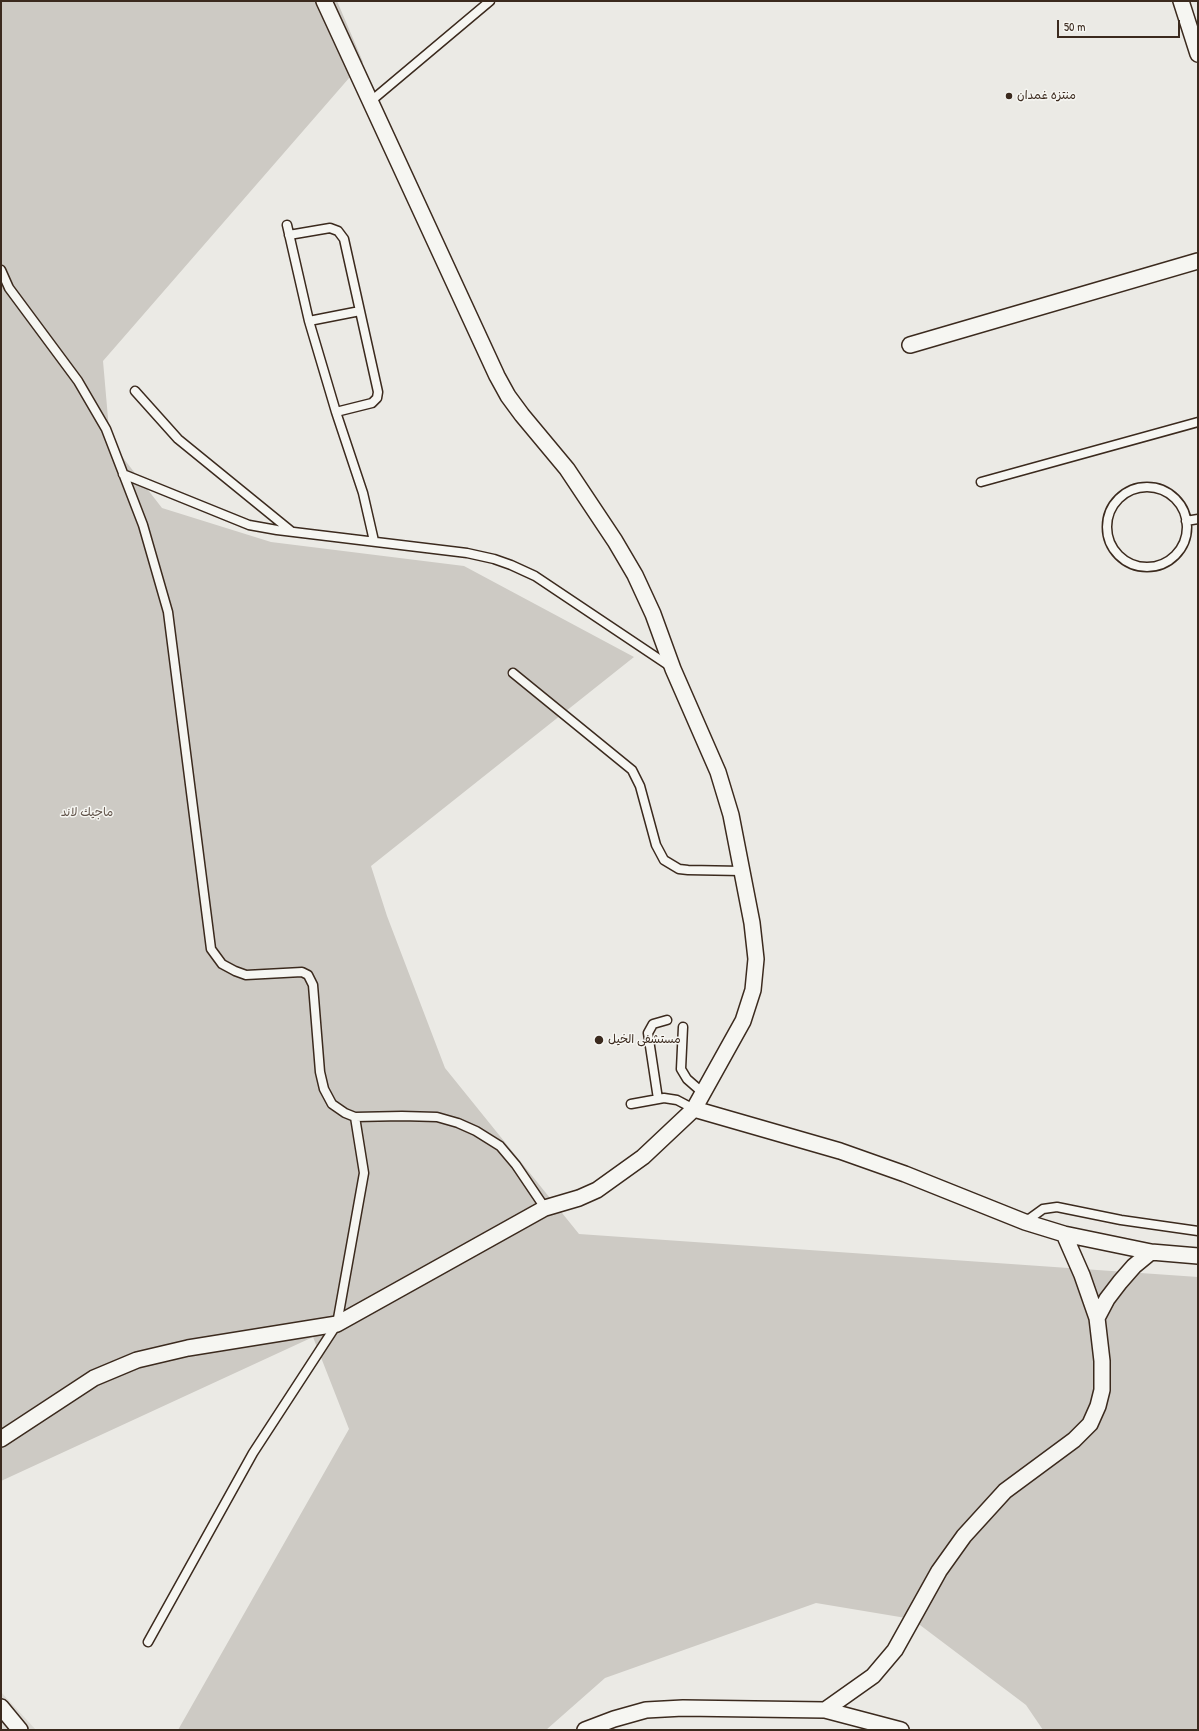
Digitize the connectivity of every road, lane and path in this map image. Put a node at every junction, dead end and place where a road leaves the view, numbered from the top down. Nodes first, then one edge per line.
1 (324, 1) edge
2 (490, 1) edge
3 (1181, 1) edge
4 (1198, 54) edge
5 (370, 101) junction
6 (287, 225) dead end
7 (289, 236) junction
8 (1198, 261) edge
9 (1, 270) edge
10 (360, 311) junction
11 (309, 320) junction
12 (910, 345) dead end
13 (135, 391) dead end
14 (336, 412) junction
15 (1198, 422) edge
16 (123, 474) junction
17 (982, 482) dead end
18 (1198, 519) edge
19 (1186, 521) junction
20 (291, 531) junction
21 (374, 542) junction
22 (673, 669) junction
23 (513, 673) dead end
24 (742, 871) junction
25 (667, 1020) dead end
26 (683, 1027) dead end
27 (703, 1093) junction
28 (658, 1098) junction
29 (631, 1104) dead end
30 (694, 1109) junction
31 (355, 1117) junction
32 (546, 1208) junction
33 (1025, 1222) junction
34 (1198, 1231) edge
35 (1064, 1234) junction
36 (1151, 1252) junction
37 (1198, 1256) edge
38 (1097, 1318) junction
39 (337, 1324) junction
40 (1, 1439) edge
41 (148, 1642) dead end
42 (1, 1708) edge
43 (825, 1710) junction
44 (20, 1730) edge
45 (585, 1730) edge
46 (901, 1730) edge

1 - 5 street
2 - 5 lane
3 - 4 street
5 - 22 street
6 - 7 lane
7 - 10 lane
7 - 11 lane
8 - 12 street
9 - 16 lane
10 - 11 lane
10 - 14 lane
11 - 14 lane
13 - 20 lane
14 - 21 lane
15 - 17 lane
16 - 20 lane
16 - 31 lane
18 - 19 lane
19 - 19 lane
20 - 21 lane
21 - 22 lane
22 - 24 street
23 - 24 lane
24 - 27 street
25 - 28 lane
26 - 27 lane
27 - 30 street
28 - 29 lane
28 - 30 lane
30 - 32 street
30 - 33 street
31 - 32 lane
31 - 39 lane
32 - 39 street
33 - 34 lane
33 - 35 street
35 - 36 street
35 - 38 street
36 - 37 street
36 - 38 street
38 - 43 street
39 - 40 street
39 - 41 lane
42 - 44 street
43 - 45 street
43 - 46 street

